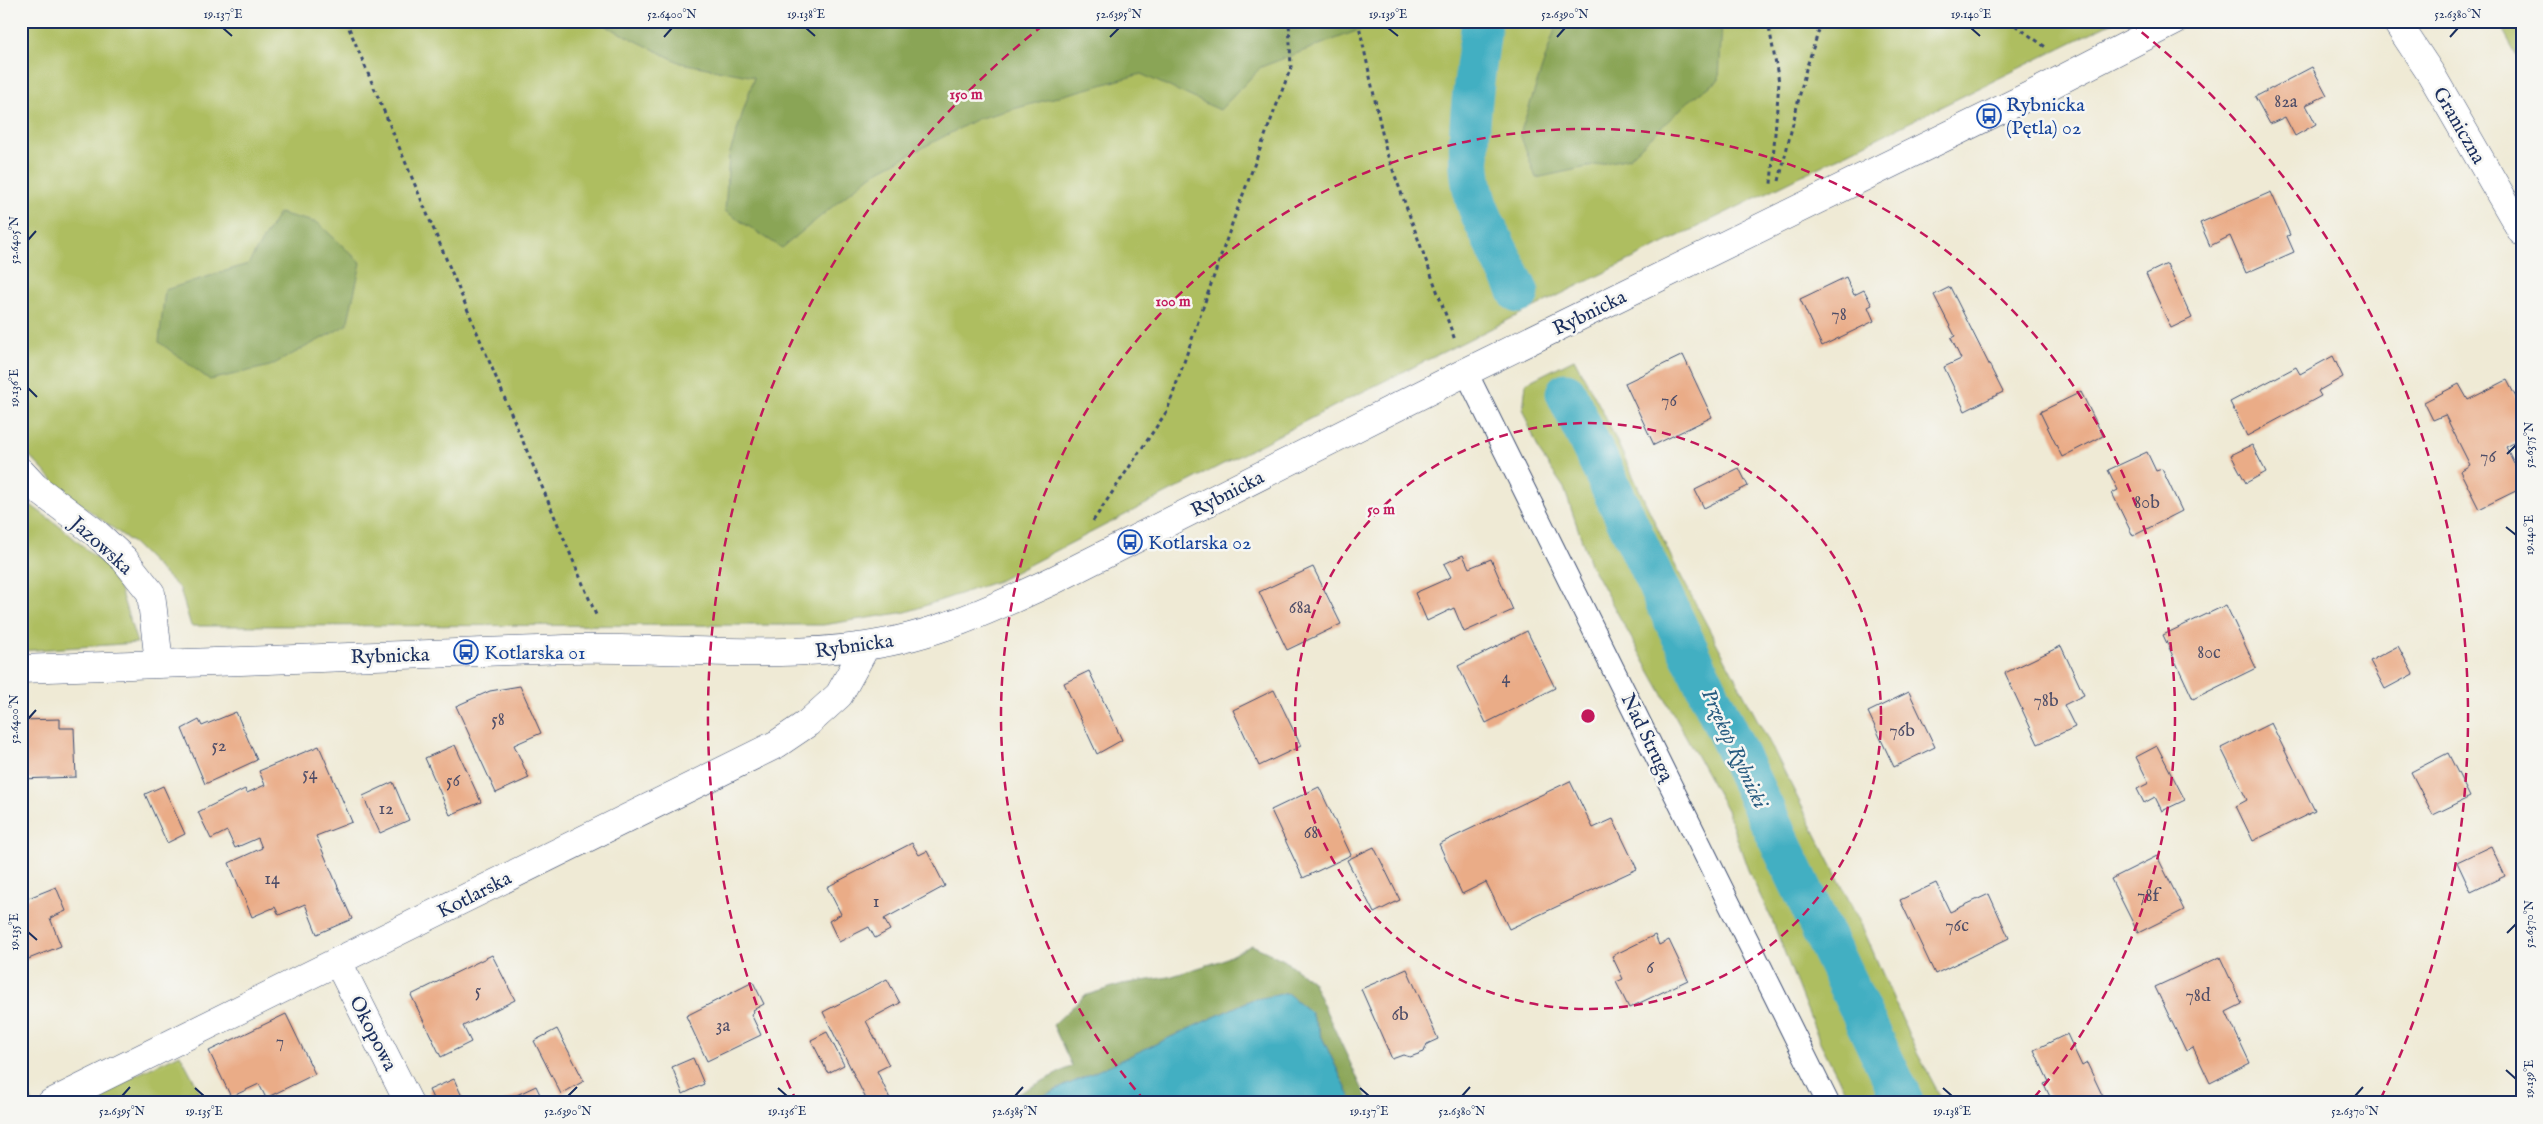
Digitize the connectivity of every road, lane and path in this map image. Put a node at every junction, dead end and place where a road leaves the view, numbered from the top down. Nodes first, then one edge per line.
1 (346, 21) edge
2 (1288, 21) edge
3 (1358, 21) edge
4 (1768, 21) edge
5 (1822, 21) edge
6 (2009, 21) edge
7 (2175, 21) edge
8 (2396, 21) edge
9 (2079, 71) junction
10 (1768, 225) junction
11 (2522, 232) edge
12 (1466, 372) junction
13 (21, 472) edge
14 (1090, 524) dead end
15 (866, 646) junction
16 (609, 647) junction
17 (159, 663) junction
18 (21, 669) edge
19 (338, 962) junction
20 (50, 1103) edge
21 (409, 1103) edge
22 (1828, 1103) edge

1 - 16 path
2 - 14 path
3 - 12 path
4 - 10 path
5 - 10 path
6 - 9 path
7 - 9 street, Rybnicka
8 - 11 street, Graniczna
9 - 10 street, Rybnicka
10 - 12 street, Rybnicka
12 - 15 street, Rybnicka
12 - 22 lane, Nad Strugą
13 - 17 street, Jazowska
15 - 16 street, Rybnicka
15 - 19 street, Kotlarska
16 - 17 street, Rybnicka
17 - 18 street, Rybnicka
19 - 20 street, Kotlarska
19 - 21 street, Okopowa

